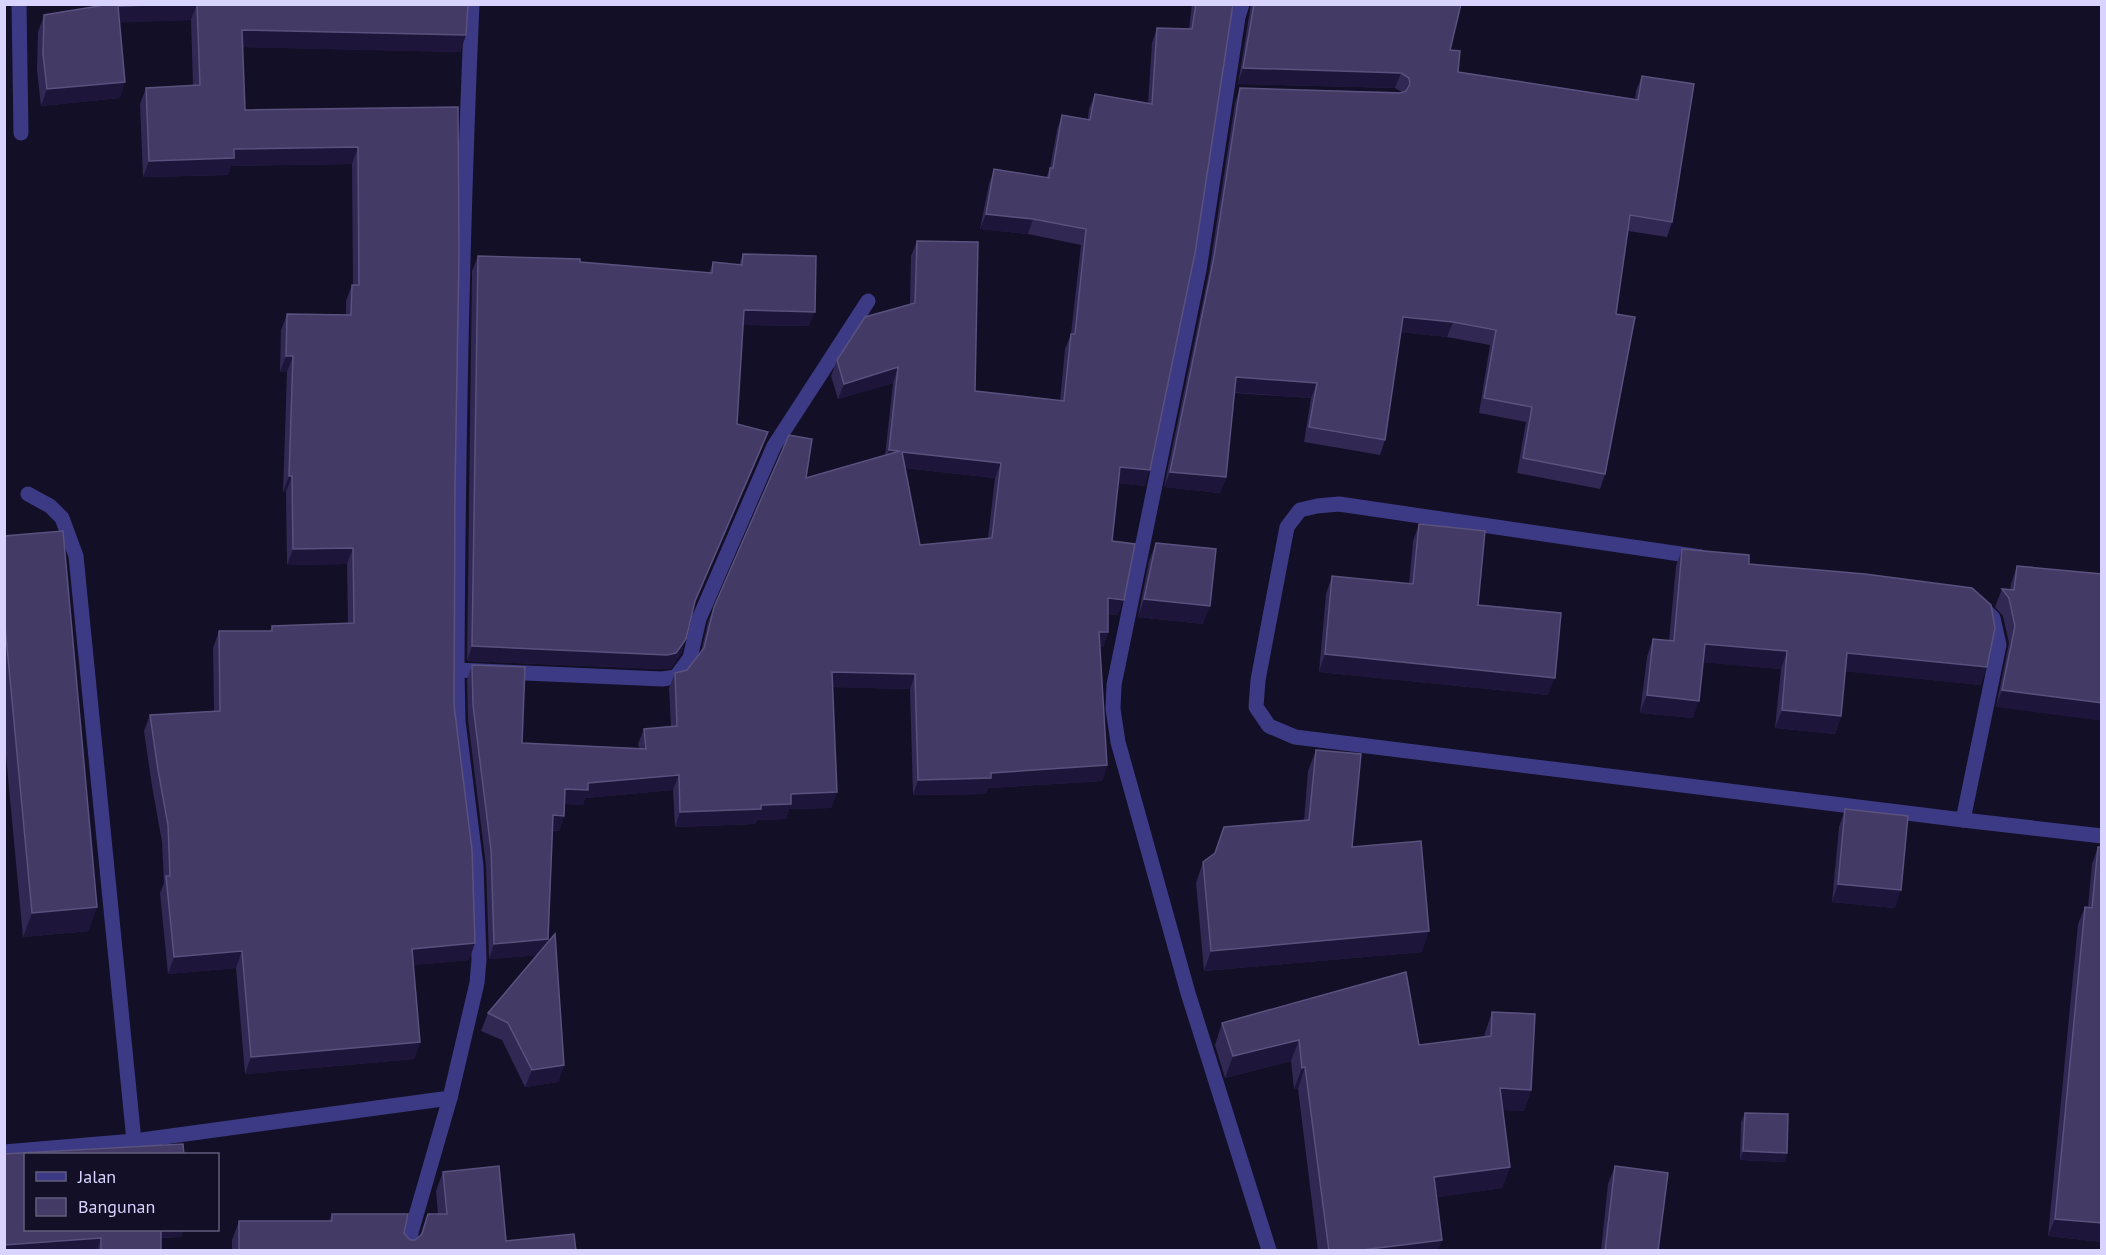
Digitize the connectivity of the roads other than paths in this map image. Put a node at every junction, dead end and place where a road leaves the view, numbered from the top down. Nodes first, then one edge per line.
1 (19, 4) edge
2 (472, 4) edge
3 (1242, 4) edge
4 (21, 133) dead end
5 (868, 301) dead end
6 (28, 494) dead end
7 (1713, 559) edge
8 (1977, 603) edge
9 (457, 670) junction
10 (1963, 820) junction
11 (2102, 836) edge
12 (450, 1098) junction
13 (134, 1141) junction
14 (4, 1152) edge
15 (406, 1251) edge
16 (1269, 1251) edge

1 - 4 street
2 - 9 street
3 - 16 street
5 - 9 street
6 - 13 street
7 - 10 street
8 - 10 street
9 - 12 street
10 - 11 street
12 - 13 street
12 - 15 street
13 - 14 street

